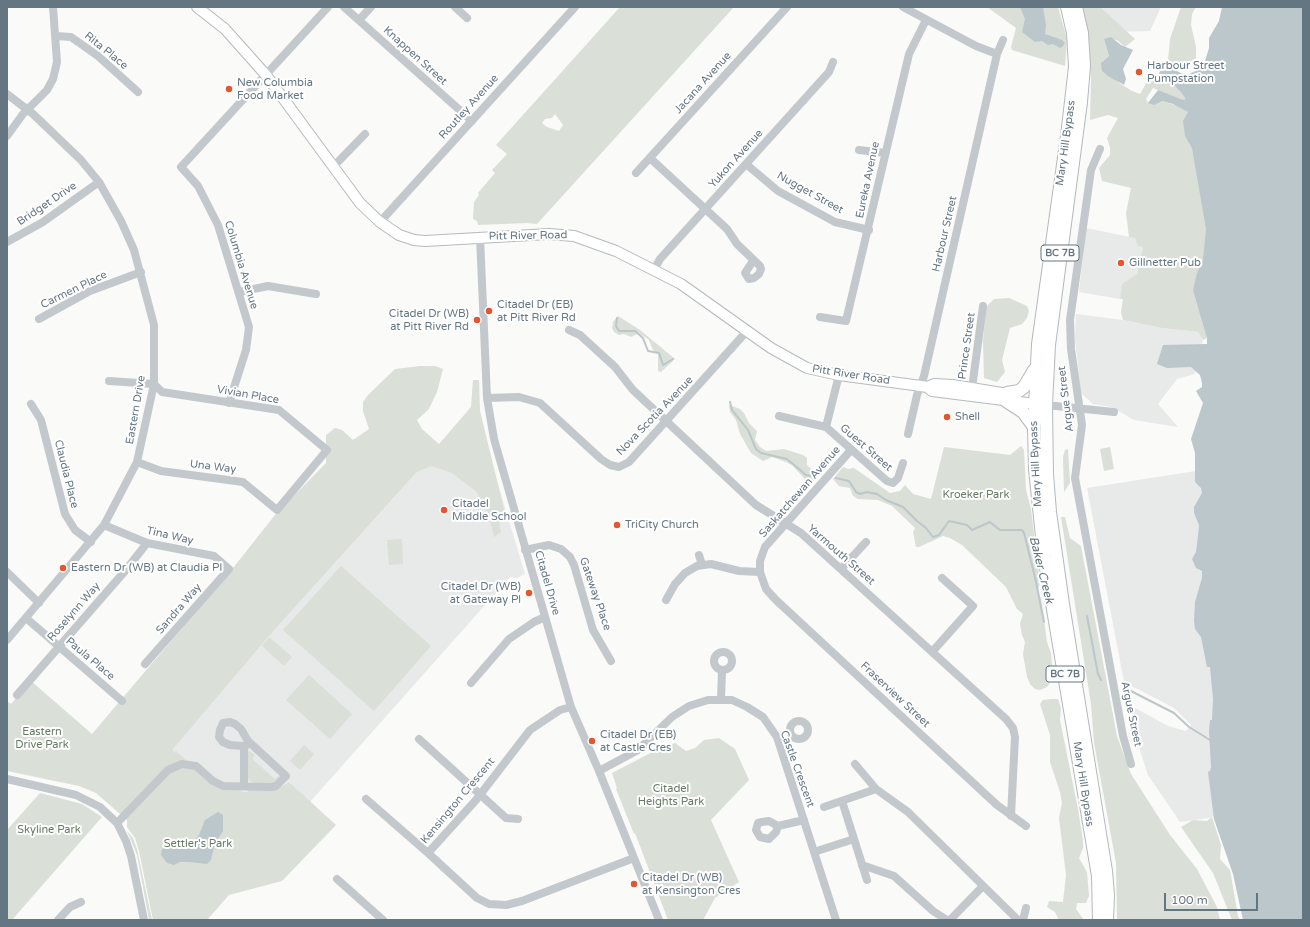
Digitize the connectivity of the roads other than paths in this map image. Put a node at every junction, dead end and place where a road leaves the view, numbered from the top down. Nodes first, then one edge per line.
1 (54, 7) edge
2 (197, 7) edge
3 (328, 7) edge
4 (344, 7) edge
5 (371, 7) edge
6 (455, 7) edge
7 (575, 7) edge
8 (787, 7) edge
9 (903, 7) edge
10 (1067, 7) edge
11 (1076, 7) edge
12 (467, 18) dead end
13 (359, 20) junction
14 (926, 20) junction
15 (56, 36) junction
16 (1003, 40) dead end
17 (997, 54) junction
18 (833, 62) dead end
19 (266, 75) junction
20 (138, 92) dead end
21 (7, 94) edge
22 (28, 110) junction
23 (472, 121) junction
24 (365, 134) dead end
25 (7, 136) edge
26 (1100, 149) dead end
27 (859, 150) dead end
28 (885, 153) junction
29 (650, 158) junction
30 (746, 164) junction
31 (333, 168) junction
32 (636, 174) dead end
33 (99, 182) junction
34 (706, 209) junction
35 (380, 222) junction
36 (869, 230) junction
37 (480, 237) junction
38 (7, 242) edge
39 (753, 261) dead end
40 (654, 270) junction
41 (141, 272) junction
42 (239, 292) junction
43 (316, 294) dead end
44 (983, 306) dead end
45 (820, 317) dead end
46 (39, 319) dead end
47 (569, 330) dead end
48 (747, 331) junction
49 (1036, 367) junction
50 (839, 375) junction
51 (109, 382) dead end
52 (154, 384) junction
53 (924, 386) junction
54 (972, 388) junction
55 (965, 395) junction
56 (1007, 397) junction
57 (487, 398) junction
58 (229, 402) junction
59 (1038, 403) junction
60 (31, 404) dead end
61 (1079, 408) junction
62 (1114, 412) dead end
63 (779, 416) dead end
64 (667, 421) junction
65 (826, 427) junction
66 (1034, 427) junction
67 (908, 434) dead end
68 (851, 450) junction
69 (137, 462) junction
70 (903, 463) dead end
71 (277, 510) joint
72 (104, 525) junction
73 (785, 525) junction
74 (91, 542) junction
75 (866, 542) dead end
76 (147, 543) junction
77 (525, 550) junction
78 (699, 555) dead end
79 (702, 565) junction
80 (229, 569) joint
81 (841, 569) junction
82 (7, 572) edge
83 (760, 572) junction
84 (942, 578) dead end
85 (666, 600) dead end
86 (39, 603) junction
87 (545, 617) junction
88 (26, 618) junction
89 (7, 640) edge
90 (58, 647) junction
91 (932, 652) junction
92 (611, 661) dead end
93 (145, 664) dead end
94 (722, 670) dead end
95 (471, 683) dead end
96 (17, 695) dead end
97 (721, 700) junction
98 (122, 701) dead end
99 (571, 707) junction
100 (790, 734) dead end
101 (777, 738) junction
102 (419, 739) dead end
103 (855, 764) dead end
104 (1131, 764) dead end
105 (599, 771) junction
106 (7, 779) edge
107 (244, 785) junction
108 (876, 789) junction
109 (480, 795) junction
110 (366, 799) dead end
111 (842, 801) junction
112 (824, 807) dead end
113 (1011, 816) junction
114 (518, 819) dead end
115 (804, 820) junction
116 (117, 823) junction
117 (778, 826) dead end
118 (1026, 826) dead end
119 (854, 839) junction
120 (814, 852) junction
121 (428, 853) junction
122 (634, 858) junction
123 (862, 865) junction
124 (337, 879) dead end
125 (867, 880) dead end
126 (984, 886) junction
127 (81, 902) dead end
128 (1026, 908) dead end
129 (378, 918) edge
130 (58, 920) edge
131 (144, 920) edge
132 (659, 920) edge
133 (836, 920) edge
134 (947, 920) edge
135 (950, 920) edge
136 (1018, 920) edge
137 (1023, 920) edge
138 (1099, 920) edge
139 (1107, 920) edge

1 - 15 street
2 - 19 main road, Pitt River Road
3 - 19 street, Columbia Avenue
4 - 13 street, Knappen Street
5 - 13 street
6 - 12 street
7 - 23 street, Routley Avenue
8 - 29 street, Jacana Avenue
9 - 14 street
10 - 49 highway, Mary Hill Bypass / BC 7B
11 - 59 highway, Mary Hill Bypass / BC 7B
13 - 23 street, Knappen Street
14 - 17 street
14 - 28 street, Eureka Avenue
15 - 20 street, Rita Place
15 - 22 street
16 - 17 street, Harbour Street
17 - 53 street, Harbour Street
18 - 30 street, Yukon Avenue
19 - 31 main road, Pitt River Road
19 - 42 street, Columbia Avenue
21 - 22 street, Eastern Drive
22 - 25 street
22 - 33 street, Eastern Drive
23 - 35 street, Routley Avenue
24 - 31 street
26 - 61 street, Argue Street
27 - 28 street
28 - 36 street, Eureka Avenue
29 - 32 street, Jacana Avenue
29 - 34 street
30 - 34 street, Yukon Avenue
30 - 36 street, Nugget Street
31 - 35 main road, Pitt River Road
33 - 38 street, Bridget Drive
33 - 41 street, Eastern Drive
34 - 39 street
34 - 40 street, Yukon Avenue
35 - 37 main road, Pitt River Road
36 - 45 street, Eureka Avenue
37 - 40 main road, Pitt River Road
37 - 57 street, Citadel Drive
40 - 48 main road, Pitt River Road
41 - 46 street, Carmen Place
41 - 52 street, Eastern Drive
42 - 43 street
42 - 58 street, Columbia Avenue
44 - 54 street, Prince Street
47 - 64 street, Yarmouth Street
48 - 50 main road, Pitt River Road
48 - 64 street, Nova Scotia Avenue
49 - 56 highway
49 - 59 highway, Mary Hill Bypass / BC 7B
50 - 53 main road, Pitt River Road
50 - 65 street
51 - 52 street
52 - 58 street, Vivian Place
52 - 69 street, Eastern Drive
53 - 54 main road, Pitt River Road
53 - 55 main road, Pitt River Road
53 - 67 street, Harbour Street
54 - 55 main road
54 - 56 main road, Pitt River Road
55 - 56 main road, Pitt River Road
56 - 59 main road, Pitt River Road
56 - 66 highway
57 - 64 street, Nova Scotia Avenue
57 - 77 street, Citadel Drive
58 - 71 street, Vivian Place
59 - 61 street, Pitt River Road
59 - 66 highway, Mary Hill Bypass / BC 7B
59 - 139 highway, Mary Hill Bypass / BC 7B
60 - 74 street, Claudia Place
61 - 62 street, Pitt River Road
61 - 104 street, Argue Street
63 - 65 street, Guest Street
64 - 73 street, Yarmouth Street
65 - 68 street, Guest Street
66 - 138 highway, Mary Hill Bypass / BC 7B
68 - 70 street, Guest Street
68 - 73 street, Saskatchewan Avenue
69 - 71 street, Una Way
69 - 72 street, Eastern Drive
72 - 74 street, Eastern Drive
72 - 76 street, Tina Way
73 - 81 street, Yarmouth Street
73 - 83 street, Saskatchewan Avenue
74 - 86 street, Eastern Drive
75 - 81 street
76 - 80 street, Tina Way
76 - 90 street, Roselynn Way
77 - 87 street, Citadel Drive
77 - 92 street, Gateway Place
78 - 79 street
79 - 83 street
79 - 85 street
80 - 93 street, Sandra Way
81 - 91 street, Yarmouth Street
82 - 86 street
83 - 113 street, Fraserview Street
84 - 91 street
86 - 88 street, Eastern Drive
87 - 95 street
87 - 99 street, Citadel Drive
88 - 89 street, Eastern Drive
88 - 90 street, Paula Place
90 - 96 street, Roselynn Way
90 - 98 street, Paula Place
91 - 113 street, Yarmouth Street
94 - 97 street
97 - 101 street, Castle Crescent
97 - 105 street, Castle Crescent
99 - 105 street, Citadel Drive
99 - 109 street, Kensington Crescent
100 - 101 street
101 - 115 street, Castle Crescent
102 - 109 street
103 - 108 street
105 - 122 street, Citadel Drive
106 - 116 street
107 - 107 street
107 - 116 street
108 - 111 street, Castle Crescent
108 - 126 street
109 - 114 street
109 - 121 street, Kensington Crescent
110 - 121 street
111 - 112 street, Castle Crescent
111 - 119 street
113 - 118 street, Fraserview Street
115 - 117 street
115 - 120 street, Castle Crescent
116 - 131 street
119 - 120 street
119 - 123 street
120 - 133 street, Castle Crescent
121 - 122 street, Kensington Crescent
122 - 132 street, Citadel Drive
123 - 125 street
123 - 134 street
124 - 129 street
126 - 135 street
126 - 136 street
127 - 130 street
128 - 137 street

